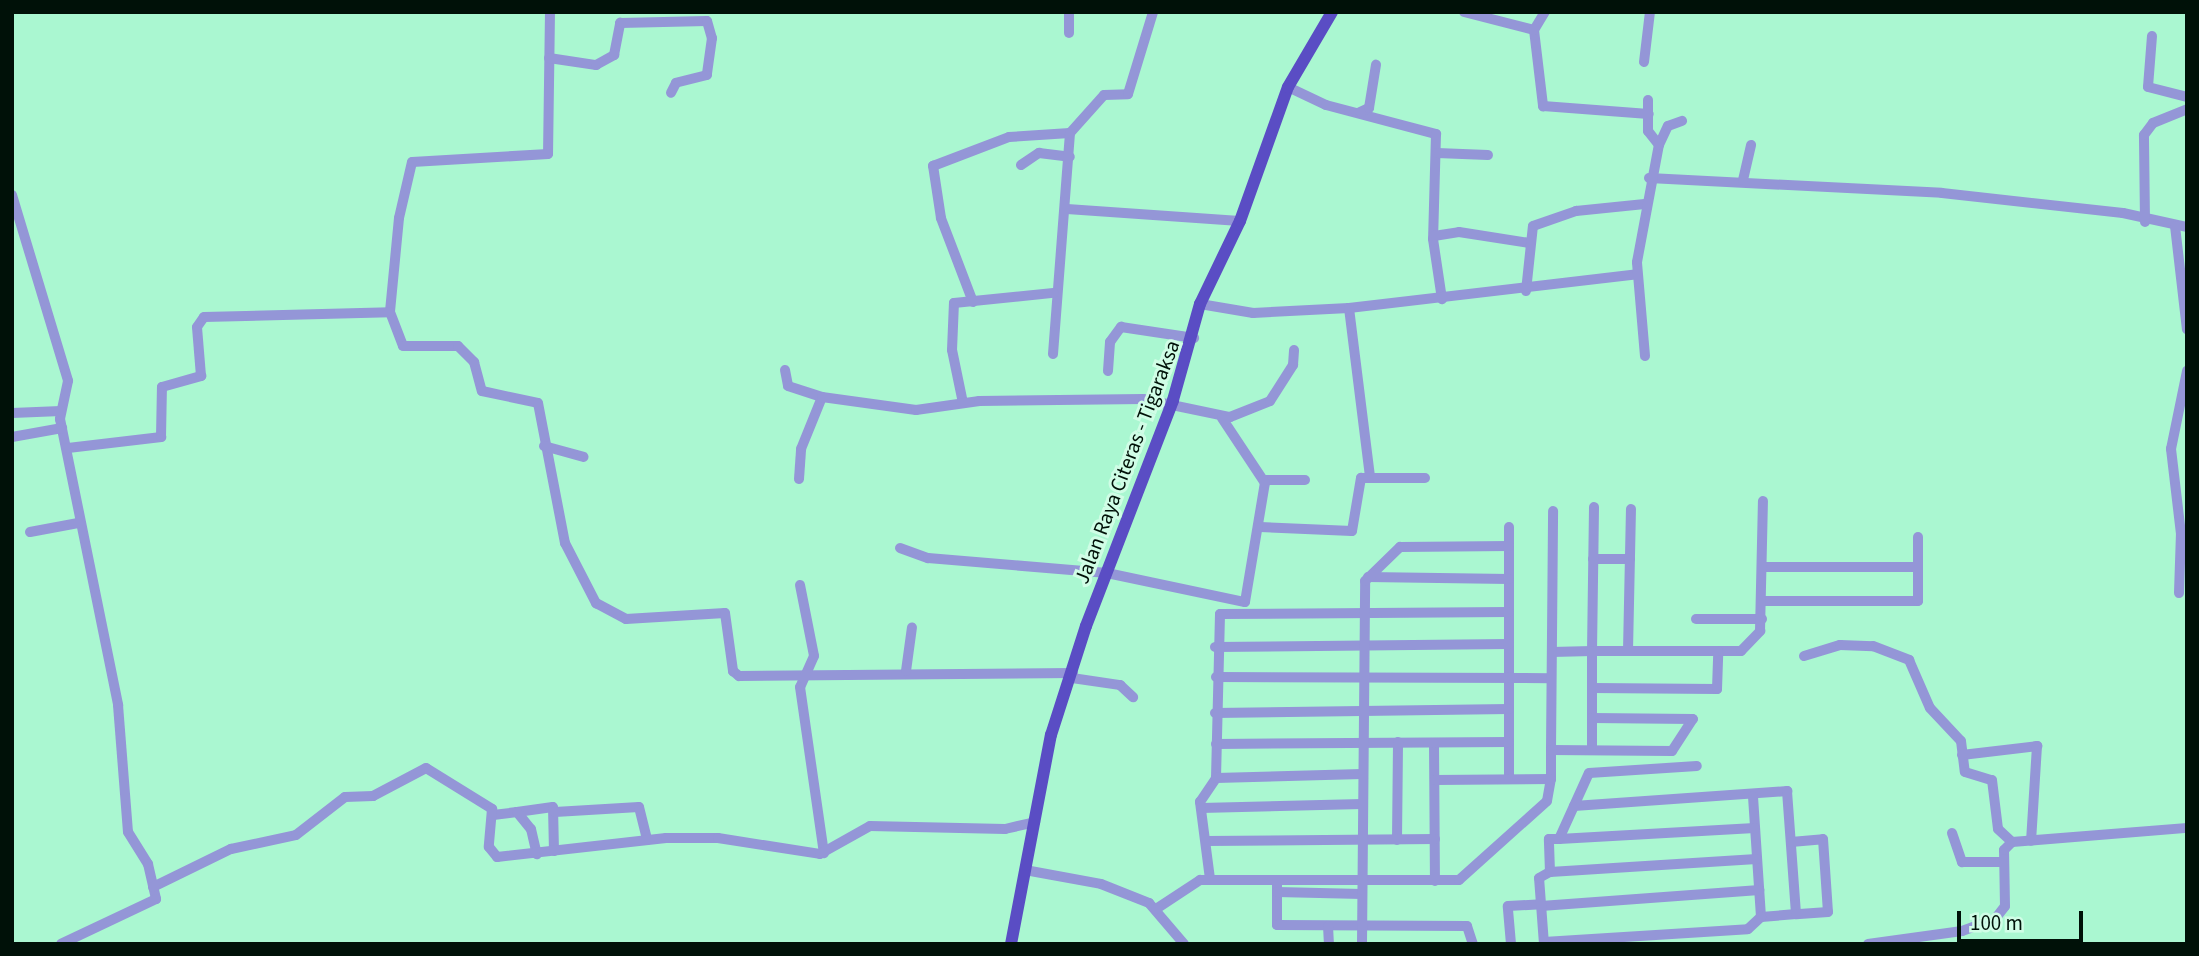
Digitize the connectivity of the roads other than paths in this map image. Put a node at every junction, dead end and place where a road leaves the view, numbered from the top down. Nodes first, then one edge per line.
1 (550, 12) edge
2 (1069, 12) edge
3 (1153, 12) edge
4 (1332, 12) edge
5 (1545, 12) edge
6 (1650, 12) edge
7 (1469, 13) edge
8 (669, 16) edge
9 (1534, 30) junction
10 (1069, 33) dead end
11 (2152, 36) dead end
12 (549, 58) junction
13 (1644, 62) dead end
14 (1376, 65) dead end
15 (1288, 87) junction
16 (671, 93) dead end
17 (2187, 97) edge
18 (1648, 100) dead end
19 (2187, 109) edge
20 (1360, 112) junction
21 (1649, 114) junction
22 (1682, 121) dead end
23 (1070, 133) junction
24 (1659, 145) junction
25 (1751, 145) dead end
26 (1437, 153) junction
27 (1488, 155) dead end
28 (1070, 157) junction
29 (1021, 165) dead end
30 (1649, 178) junction
31 (1743, 180) junction
32 (12, 195) edge
33 (1645, 204) junction
34 (1067, 209) junction
35 (1240, 221) junction
36 (2145, 222) junction
37 (2175, 226) junction
38 (2187, 227) edge
39 (1434, 236) junction
40 (1529, 243) junction
41 (1637, 274) junction
42 (1526, 291) junction
43 (1053, 293) junction
44 (1442, 299) junction
45 (973, 302) junction
46 (1200, 304) junction
47 (1349, 308) junction
48 (390, 312) junction
49 (2187, 329) edge
50 (1194, 338) junction
51 (1294, 350) dead end
52 (1053, 354) dead end
53 (1645, 356) dead end
54 (785, 370) dead end
55 (2187, 370) edge
56 (1108, 371) dead end
57 (822, 397) junction
58 (1173, 400) junction
59 (963, 403) junction
60 (61, 411) junction
61 (12, 413) edge
62 (1222, 418) junction
63 (62, 428) junction
64 (12, 437) edge
65 (544, 446) junction
66 (68, 448) junction
67 (584, 457) dead end
68 (1370, 477) junction
69 (1425, 478) dead end
70 (799, 480) dead end
71 (1264, 480) junction
72 (1305, 480) dead end
73 (1763, 501) dead end
74 (1594, 507) dead end
75 (1631, 509) dead end
76 (1553, 511) dead end
77 (78, 523) junction
78 (1260, 527) junction
79 (1509, 527) dead end
80 (30, 532) dead end
81 (1918, 537) dead end
82 (1509, 547) junction
83 (900, 548) dead end
84 (1593, 559) junction
85 (1630, 559) junction
86 (2184, 559) edge
87 (1763, 567) junction
88 (1918, 567) junction
89 (1107, 573) junction
90 (1367, 578) junction
91 (1509, 579) junction
92 (800, 585) dead end
93 (2179, 593) dead end
94 (1763, 601) junction
95 (1363, 611) junction
96 (1509, 612) junction
97 (1696, 618) dead end
98 (1762, 619) junction
99 (912, 627) dead end
100 (1363, 644) junction
101 (1509, 644) junction
102 (1216, 647) junction
103 (1592, 651) junction
104 (1628, 651) junction
105 (1718, 651) junction
106 (1552, 652) junction
107 (1804, 656) dead end
108 (905, 671) junction
109 (1072, 675) junction
110 (805, 676) junction
111 (1216, 677) junction
112 (1363, 677) junction
113 (1509, 678) junction
114 (1550, 678) junction
115 (1592, 688) junction
116 (1133, 696) dead end
117 (1508, 709) junction
118 (1363, 710) junction
119 (1215, 713) junction
120 (1592, 718) junction
121 (1362, 742) junction
122 (1398, 742) junction
123 (1434, 743) junction
124 (1508, 743) junction
125 (1216, 744) junction
126 (1551, 750) junction
127 (1592, 750) junction
128 (1962, 755) junction
129 (1697, 766) dead end
130 (1362, 774) junction
131 (1216, 778) junction
132 (1509, 779) junction
133 (1551, 779) junction
134 (1435, 780) junction
135 (1753, 796) junction
136 (1362, 804) junction
137 (1574, 806) junction
138 (1201, 808) junction
139 (517, 812) junction
140 (555, 812) junction
141 (493, 815) junction
142 (1035, 822) junction
143 (1755, 828) junction
144 (2187, 828) edge
145 (1952, 833) dead end
146 (1435, 839) junction
147 (1559, 839) junction
148 (647, 840) junction
149 (1397, 840) junction
150 (1206, 841) junction
151 (1362, 841) junction
152 (2031, 841) junction
153 (1791, 842) junction
154 (2012, 842) junction
155 (554, 851) junction
156 (824, 853) junction
157 (537, 854) junction
158 (1757, 859) junction
159 (2004, 862) junction
160 (1025, 870) junction
161 (1550, 872) junction
162 (1210, 879) junction
163 (1277, 880) junction
164 (1362, 881) junction
165 (1435, 881) junction
166 (153, 887) junction
167 (1759, 890) junction
168 (1277, 892) junction
169 (1362, 894) junction
170 (1541, 905) junction
171 (1156, 909) junction
172 (1796, 914) junction
173 (1761, 917) junction
174 (1328, 926) junction
175 (1362, 926) junction
176 (1544, 943) edge
177 (61, 944) edge
178 (1011, 944) edge
179 (1184, 944) edge
180 (1329, 944) edge
181 (1362, 944) edge
182 (1473, 944) edge
183 (1511, 944) edge
184 (1868, 944) edge

1 - 12 street
2 - 10 street
3 - 23 street
4 - 15 main road, Jalan Raya Citeras - Tigaraksa
5 - 9 street
6 - 13 street
7 - 9 street
8 - 12 street
8 - 16 street
9 - 21 street
11 - 17 street
12 - 48 street
14 - 20 street
15 - 20 street
15 - 35 main road, Jalan Raya Citeras - Tigaraksa
18 - 21 street
19 - 36 street
20 - 26 street
21 - 24 street
22 - 24 street
23 - 28 street
23 - 45 street
24 - 30 street
25 - 31 street
26 - 27 street
26 - 39 street
28 - 29 street
28 - 34 street
30 - 31 street
30 - 33 street
31 - 36 street
32 - 60 street
33 - 40 street
33 - 41 street
34 - 35 street
34 - 43 street
35 - 46 main road, Jalan Raya Citeras - Tigaraksa
36 - 37 street
37 - 38 street
37 - 49 street
39 - 40 street
39 - 44 street
40 - 42 street
41 - 42 street
41 - 53 street
42 - 44 street
43 - 45 street
43 - 52 street
44 - 47 street
45 - 59 street
46 - 47 street
46 - 50 main road, Jalan Raya Citeras - Tigaraksa
47 - 68 street
48 - 65 street
48 - 66 street
50 - 56 street
50 - 58 main road, Jalan Raya Citeras - Tigaraksa
51 - 62 street
54 - 57 street
55 - 86 street
57 - 59 street
57 - 70 street
58 - 59 street
58 - 62 street
58 - 89 main road, Jalan Raya Citeras - Tigaraksa
60 - 61 street
60 - 63 street
62 - 71 street
63 - 64 street
63 - 66 street
65 - 67 street
65 - 110 street
66 - 77 street
68 - 69 street
68 - 78 street
71 - 72 street
71 - 78 street
73 - 87 street
74 - 84 street
75 - 85 street
76 - 106 street
77 - 80 street
77 - 166 street
78 - 89 street
79 - 82 street
81 - 88 street
82 - 90 street
82 - 91 street
83 - 89 street
84 - 85 street
84 - 103 street
85 - 104 street
86 - 93 street
87 - 88 street
87 - 94 street
88 - 94 street
89 - 109 main road, Jalan Raya Citeras - Tigaraksa
90 - 91 street
90 - 95 street
91 - 96 street
92 - 110 street
94 - 98 street
95 - 96 street
95 - 100 street
95 - 102 street
96 - 101 street
97 - 98 street
98 - 105 street
99 - 108 street
100 - 101 street
100 - 102 street
100 - 112 street
101 - 113 street
102 - 111 street
103 - 104 street
103 - 106 street
103 - 115 street
104 - 105 street
105 - 115 street
106 - 114 street
107 - 128 street
108 - 109 street
108 - 110 street
109 - 116 street
109 - 142 main road, Jalan Raya Citeras - Tigaraksa
110 - 156 street
111 - 112 street
111 - 119 street
112 - 113 street
112 - 118 street
113 - 114 street
113 - 117 street
114 - 126 street
115 - 120 street
117 - 118 street
117 - 124 street
118 - 119 street
118 - 121 street
119 - 125 street
120 - 127 street
120 - 127 street
121 - 122 street
121 - 125 street
121 - 130 street
122 - 123 street
122 - 149 street
123 - 124 street
123 - 134 street
124 - 132 street
125 - 131 street
126 - 127 street
126 - 133 street
128 - 152 street
128 - 154 street
129 - 137 street
130 - 131 street
130 - 136 street
131 - 138 street
132 - 133 street
132 - 134 street
133 - 165 street
134 - 146 street
135 - 137 street
135 - 143 street
135 - 153 street
136 - 138 street
136 - 151 street
137 - 147 street
138 - 150 street
139 - 140 street
139 - 141 street
139 - 157 street
140 - 148 street
140 - 155 street
141 - 157 street
141 - 166 street
142 - 156 street
142 - 160 main road, Jalan Raya Citeras - Tigaraksa
143 - 147 street
143 - 158 street
144 - 152 street
145 - 159 street
146 - 149 street
146 - 165 street
147 - 161 street
148 - 155 street
148 - 156 street
149 - 151 street
150 - 151 street
150 - 162 street
151 - 164 street
152 - 154 street
153 - 172 street
153 - 172 street
154 - 159 street
155 - 157 street
158 - 161 street
158 - 167 street
159 - 184 street
160 - 171 street
160 - 178 main road, Jalan Raya Citeras - Tigaraksa
161 - 170 street
162 - 163 street
162 - 171 street
163 - 164 street
163 - 168 street
164 - 165 street
164 - 169 street
166 - 177 street
167 - 170 street
167 - 173 street
168 - 169 street
168 - 174 street
169 - 175 street
170 - 176 street
170 - 183 street
171 - 179 street
172 - 173 street
173 - 176 street
174 - 175 street
174 - 180 street
175 - 181 street
175 - 182 street

